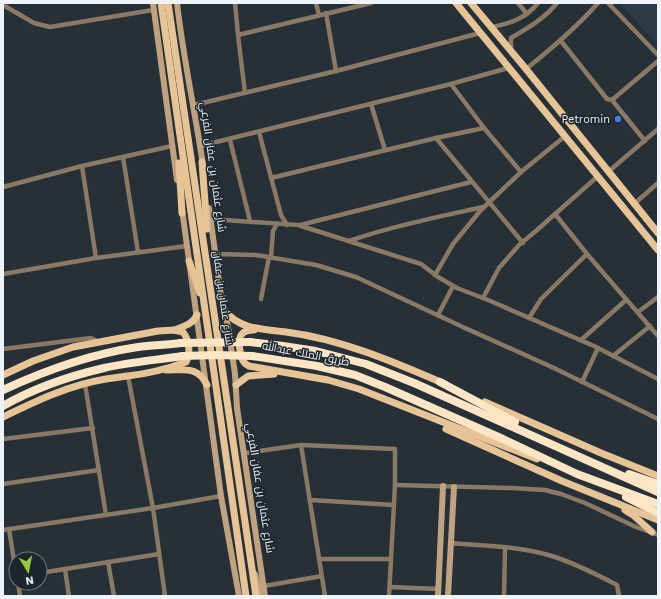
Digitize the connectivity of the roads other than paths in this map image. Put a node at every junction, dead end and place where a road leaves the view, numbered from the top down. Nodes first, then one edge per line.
1 (153, 3) edge
2 (161, 3) edge
3 (168, 3) edge
4 (177, 3) edge
5 (235, 3) edge
6 (316, 3) edge
7 (371, 3) edge
8 (456, 3) edge
9 (471, 3) edge
10 (518, 3) edge
11 (538, 3) edge
12 (557, 3) edge
13 (598, 3) edge
14 (608, 3) edge
15 (3, 5) edge
16 (153, 10) junction
17 (326, 13) junction
18 (527, 14) junction
19 (319, 15) junction
20 (492, 27) junction
21 (480, 33) junction
22 (238, 35) junction
23 (561, 41) junction
24 (511, 51) junction
25 (658, 55) edge
26 (658, 61) edge
27 (508, 68) junction
28 (526, 68) junction
29 (336, 71) junction
30 (451, 84) junction
31 (245, 93) junction
32 (612, 100) junction
33 (371, 104) junction
34 (194, 105) junction
35 (176, 109) junction
36 (484, 128) junction
37 (658, 129) edge
38 (259, 132) junction
39 (564, 137) junction
40 (436, 138) junction
41 (230, 140) junction
42 (645, 141) junction
43 (172, 146) junction
44 (200, 146) junction
45 (385, 150) junction
46 (123, 157) junction
47 (202, 162) junction
48 (82, 166) junction
49 (521, 172) junction
50 (608, 172) junction
51 (597, 177) junction
52 (272, 178) junction
53 (471, 182) junction
54 (658, 183) edge
55 (3, 187) edge
56 (634, 204) junction
57 (486, 205) junction
58 (182, 213) junction
59 (555, 214) junction
60 (210, 218) junction
61 (250, 221) junction
62 (277, 224) junction
63 (286, 225) junction
64 (298, 225) junction
65 (658, 233) edge
66 (349, 241) junction
67 (522, 243) junction
68 (187, 246) junction
69 (658, 250) edge
70 (138, 252) junction
71 (216, 254) junction
72 (587, 254) junction
73 (270, 257) junction
74 (96, 258) junction
75 (189, 261) junction
76 (3, 274) edge
77 (435, 275) junction
78 (210, 277) junction
79 (453, 286) junction
80 (658, 297) edge
81 (483, 298) junction
82 (261, 299) dead end
83 (626, 300) junction
84 (206, 311) junction
85 (224, 311) junction
86 (638, 312) junction
87 (197, 315) junction
88 (438, 315) junction
89 (529, 318) junction
90 (650, 326) junction
91 (174, 330) junction
92 (274, 330) junction
93 (658, 336) edge
94 (581, 340) junction
95 (99, 342) junction
96 (598, 348) junction
97 (3, 349) edge
98 (613, 356) junction
99 (150, 372) junction
100 (286, 373) junction
101 (3, 375) edge
102 (128, 376) junction
103 (657, 377) edge
104 (440, 382) junction
105 (582, 382) junction
106 (85, 384) junction
107 (207, 385) junction
108 (236, 385) junction
109 (3, 390) edge
110 (374, 395) junction
111 (3, 406) edge
112 (3, 417) edge
113 (658, 419) edge
114 (93, 428) junction
115 (3, 439) edge
116 (301, 445) junction
117 (245, 453) junction
118 (584, 459) junction
119 (99, 470) junction
120 (576, 474) junction
121 (658, 476) edge
122 (3, 484) edge
123 (658, 484) edge
124 (395, 485) junction
125 (443, 486) junction
126 (454, 486) junction
127 (658, 492) edge
128 (222, 496) junction
129 (310, 500) junction
130 (611, 501) junction
131 (658, 504) edge
132 (394, 505) junction
133 (153, 508) junction
134 (658, 513) edge
135 (106, 515) junction
136 (658, 520) edge
137 (9, 529) junction
138 (3, 530) edge
139 (655, 534) edge
140 (450, 543) junction
141 (505, 548) junction
142 (12, 551) edge
143 (159, 554) junction
144 (319, 559) junction
145 (391, 559) junction
146 (108, 562) junction
147 (252, 566) junction
148 (65, 568) junction
149 (48, 571) edge
150 (322, 576) junction
151 (264, 586) junction
152 (390, 587) junction
153 (439, 593) edge
154 (69, 596) edge
155 (114, 596) edge
156 (165, 596) edge
157 (240, 596) edge
158 (246, 596) edge
159 (256, 596) edge
160 (261, 596) edge
161 (266, 596) edge
162 (325, 596) edge
163 (389, 596) edge
164 (448, 596) edge
165 (504, 596) edge
166 (619, 596) edge

1 - 16 main road
2 - 35 main road, شارع عثمان بن عفان
3 - 78 main road, شارع عثمان بن عفان
4 - 34 main road, شارع عثمان بن عفان الفرعي
5 - 22 street
6 - 19 street
7 - 17 street
8 - 21 main road
9 - 20 main road
10 - 18 street
11 - 18 street
12 - 24 street
13 - 23 street
14 - 25 street
15 - 16 street
16 - 43 main road
17 - 19 street
17 - 29 street
18 - 20 street
19 - 22 street
20 - 24 main road
21 - 27 main road
21 - 29 street
22 - 31 street
23 - 28 street
23 - 32 street
24 - 28 main road
26 - 32 street
27 - 30 street
27 - 39 main road
28 - 50 main road
29 - 31 street
30 - 33 street
30 - 36 street
31 - 34 street
32 - 42 street
33 - 38 street
33 - 45 street
34 - 44 main road, شارع عثمان بن عفان الفرعي
35 - 58 main road
35 - 84 main road, شارع عثمان بن عفان
36 - 40 street
36 - 49 street
37 - 42 street
38 - 41 street
38 - 52 street
39 - 49 street
39 - 51 main road
40 - 45 street
40 - 53 street
41 - 44 street
41 - 61 street
42 - 50 street
43 - 46 street
43 - 58 main road
44 - 47 main road, شارع عثمان بن عفان الفرعي
45 - 52 street
46 - 48 street
46 - 70 street
47 - 60 main road, شارع عثمان بن عفان الفرعي
47 - 78 main road
48 - 55 street
48 - 74 street
49 - 57 street
50 - 56 main road
51 - 59 street
51 - 69 main road
52 - 63 street
53 - 57 street
53 - 64 street
54 - 56 street
56 - 65 main road
57 - 66 street
57 - 67 street
57 - 77 street
58 - 68 main road
59 - 67 street
59 - 72 street
60 - 61 street
60 - 71 main road, شارع عثمان بن عفان الفرعي
61 - 62 street
62 - 63 street
62 - 73 street
63 - 64 street
64 - 66 street
66 - 77 street
67 - 81 street
68 - 70 street
68 - 75 main road
70 - 74 street
71 - 73 street
71 - 85 main road, شارع عثمان بن عفان الفرعي
72 - 83 street
72 - 89 street
73 - 82 street
73 - 88 street
74 - 76 street
75 - 84 main road
75 - 87 main road
77 - 79 street
78 - 147 main road, شارع عثمان بن عفان
79 - 81 street
79 - 88 street
80 - 86 street
81 - 89 street
83 - 86 street
83 - 94 street
84 - 158 main road, شارع عثمان بن عفان
85 - 92 main road
85 - 108 main road, شارع عثمان بن عفان الفرعي
86 - 90 street
87 - 91 main road
87 - 107 main road
88 - 105 street
89 - 94 street
90 - 93 street
90 - 98 street
91 - 95 main road
91 - 99 main road
92 - 100 main road
92 - 104 main road
94 - 96 street
95 - 97 street
95 - 101 main road
96 - 98 street
96 - 105 street
98 - 103 street
99 - 102 main road
99 - 107 main road
100 - 108 main road
100 - 110 main road
102 - 106 main road
102 - 133 street
104 - 118 highway
104 - 121 main road
105 - 113 street
106 - 112 main road
106 - 114 street
107 - 128 main road
108 - 117 main road, شارع عثمان بن عفان الفرعي
109 - 118 highway, طريق الملك عبدالله, bridge
110 - 120 main road
110 - 130 main road
111 - 120 highway, طريق الملك عبدالله, bridge
114 - 115 street
114 - 119 street
116 - 117 street
116 - 124 street
116 - 129 street
117 - 151 main road, شارع عثمان بن عفان الفرعي
118 - 123 highway
118 - 127 highway, طريق الملك عبدالله
119 - 122 street
119 - 135 street
120 - 131 highway, طريق الملك عبدالله
120 - 134 highway
124 - 125 street
124 - 132 street
125 - 126 street
125 - 153 main road
126 - 139 street
126 - 140 main road
128 - 133 street
128 - 157 main road
129 - 132 street
129 - 144 street
130 - 136 main road
130 - 139 main road
132 - 145 street
133 - 135 street
133 - 143 street
135 - 137 street
137 - 138 street
137 - 142 street
140 - 141 street
140 - 164 main road
141 - 165 street
141 - 166 street
143 - 146 street
143 - 156 street
144 - 145 street
144 - 150 street
145 - 152 street
146 - 148 street
146 - 155 street
147 - 159 main road, شارع عثمان بن عفان
147 - 160 main road
148 - 149 street
148 - 154 street
150 - 151 street
150 - 162 street
151 - 161 main road, شارع عثمان بن عفان الفرعي
152 - 153 street
152 - 163 street

